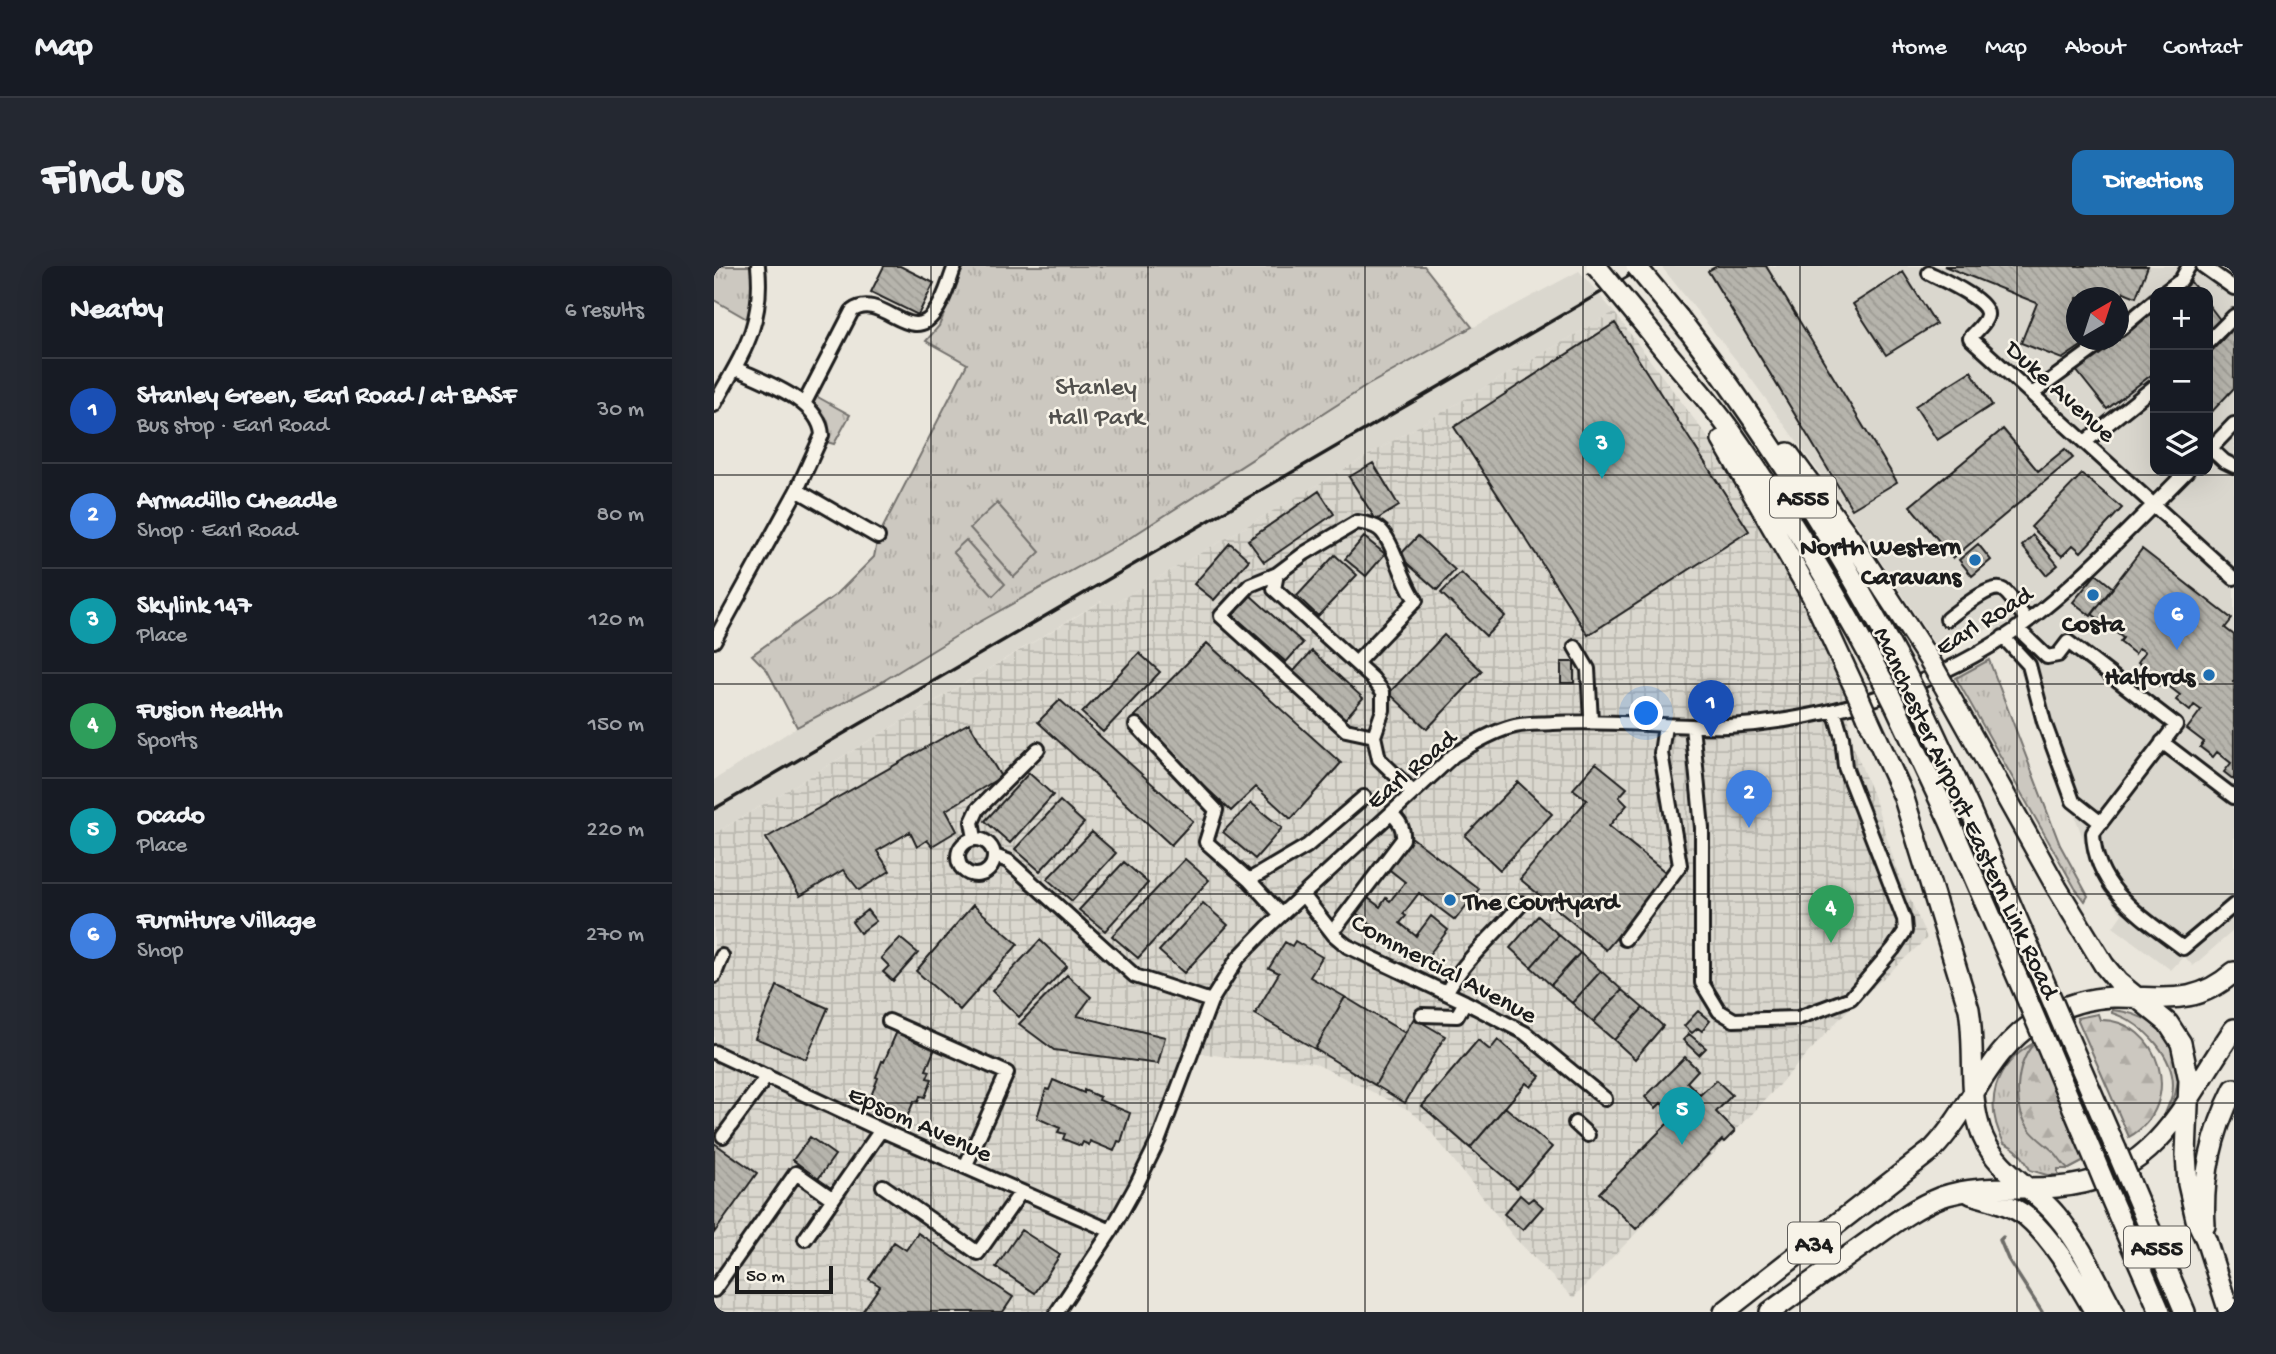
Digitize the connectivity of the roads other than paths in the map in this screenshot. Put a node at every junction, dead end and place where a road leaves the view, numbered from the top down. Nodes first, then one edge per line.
1 (758, 266) edge
2 (955, 266) edge
3 (1596, 266) edge
4 (1636, 266) edge
5 (2189, 266) edge
6 (2203, 266) edge
7 (1929, 273) dead end
8 (2171, 287) edge
9 (2234, 288) edge
10 (2150, 304) edge
11 (2234, 316) edge
12 (2129, 322) edge
13 (1683, 324) junction
14 (2213, 337) edge
15 (1656, 339) junction
16 (2092, 350) edge
17 (735, 368) junction
18 (2150, 390) edge
19 (2032, 394) junction
20 (804, 404) junction
21 (714, 405) edge
22 (2234, 424) edge
23 (2085, 442) junction
24 (2213, 445) edge
25 (2213, 452) edge
26 (2234, 466) edge
27 (2183, 476) edge
28 (797, 489) junction
29 (2154, 504) junction
30 (878, 537) dead end
31 (1276, 574) junction
32 (2234, 578) edge
33 (1947, 619) dead end
34 (2022, 624) junction
35 (2003, 637) junction
36 (714, 641) edge
37 (1575, 647) dead end
38 (1356, 663) junction
39 (1834, 710) junction
40 (1591, 720) junction
41 (1136, 725) dead end
42 (1665, 726) junction
43 (1692, 726) junction
44 (1374, 736) junction
45 (2162, 742) junction
46 (1038, 749) dead end
47 (1413, 792) junction
48 (1364, 797) dead end
49 (2234, 797) edge
50 (1391, 813) junction
51 (2101, 823) junction
52 (975, 838) junction
53 (995, 856) junction
54 (1249, 880) junction
55 (1303, 895) junction
56 (1522, 903) dead end
57 (2234, 905) edge
58 (1281, 915) junction
59 (1331, 931) junction
60 (1625, 939) dead end
61 (722, 956) dead end
62 (2234, 972) edge
63 (714, 976) edge
64 (1446, 993) junction
65 (2136, 998) junction
66 (1211, 1002) junction
67 (1465, 1002) junction
68 (1422, 1015) dead end
69 (889, 1021) dead end
70 (2234, 1029) edge
71 (714, 1052) edge
72 (767, 1076) junction
73 (2234, 1089) edge
74 (1974, 1092) junction
75 (1605, 1099) dead end
76 (2188, 1101) junction
77 (1575, 1124) dead end
78 (881, 1130) junction
79 (1588, 1135) dead end
80 (723, 1136) dead end
81 (965, 1167) junction
82 (883, 1186) dead end
83 (2028, 1187) junction
84 (1021, 1192) junction
85 (1960, 1192) junction
86 (833, 1199) junction
87 (1111, 1231) junction
88 (805, 1239) dead end
89 (2206, 1240) junction
90 (714, 1290) edge
91 (1057, 1312) edge
92 (1724, 1312) edge
93 (1770, 1312) edge
94 (2095, 1312) edge
95 (2114, 1312) edge
96 (2160, 1312) edge
97 (2185, 1312) edge
98 (2229, 1312) edge

1 - 17 street
2 - 20 street
3 - 15 highway, Manchester Airport Eastern Link Road / A555, bridge
4 - 13 highway, Manchester Airport Eastern Link Road / A555, bridge
5 - 8 street
6 - 9 street
7 - 19 street, Duke Avenue
10 - 12 street
11 - 14 street
13 - 65 highway, bridge
13 - 97 highway, Manchester Airport Eastern Link Road / A555, bridge
15 - 74 highway, bridge
15 - 96 highway, Manchester Airport Eastern Link Road / A555, bridge
16 - 19 street
17 - 20 street
17 - 21 street
18 - 23 street
19 - 23 street, Duke Avenue
20 - 28 street
22 - 24 street
23 - 29 street, Duke Avenue
25 - 26 street
27 - 29 street, Earl Road
28 - 30 street
28 - 36 street
29 - 32 street, Duke Avenue
29 - 34 street, Earl Road
31 - 38 street
31 - 38 street
31 - 44 street
33 - 34 street
34 - 35 street, Earl Road
34 - 45 street
35 - 39 street, Earl Road
35 - 51 street
37 - 40 street
38 - 44 street
39 - 43 street, Earl Road
39 - 43 street
40 - 42 street, Earl Road
40 - 47 street, Earl Road
41 - 54 street
42 - 43 street, Earl Road
42 - 60 street
44 - 47 street
45 - 49 street
45 - 51 street
46 - 52 street
47 - 50 street, Earl Road
48 - 54 street
50 - 55 street, Earl Road
50 - 59 street
51 - 57 street
52 - 53 street
52 - 53 street
53 - 66 street
54 - 58 street
55 - 58 street, Earl Road
55 - 59 street, Commercial Avenue
56 - 64 street
58 - 66 street, Earl Road
59 - 64 street, Commercial Avenue
61 - 63 street
62 - 65 highway, A34
64 - 67 street, Commercial Avenue
65 - 74 highway, A34
65 - 76 highway
66 - 87 street, Earl Road
67 - 68 street
67 - 75 street, Commercial Avenue
69 - 81 street
70 - 76 highway, A34
71 - 72 street, Epsom Avenue
72 - 78 street, Epsom Avenue
72 - 80 street
73 - 89 highway
74 - 83 highway
74 - 92 highway, A34
76 - 83 highway, A34
76 - 89 highway
77 - 79 street
78 - 81 street, Epsom Avenue
78 - 86 street
81 - 84 street, Epsom Avenue
82 - 84 street
83 - 85 highway, A34
83 - 95 highway
84 - 87 street, Epsom Avenue
85 - 93 highway, A34
85 - 94 highway
86 - 88 street
86 - 90 street
87 - 91 street, Earl Road
89 - 98 highway

